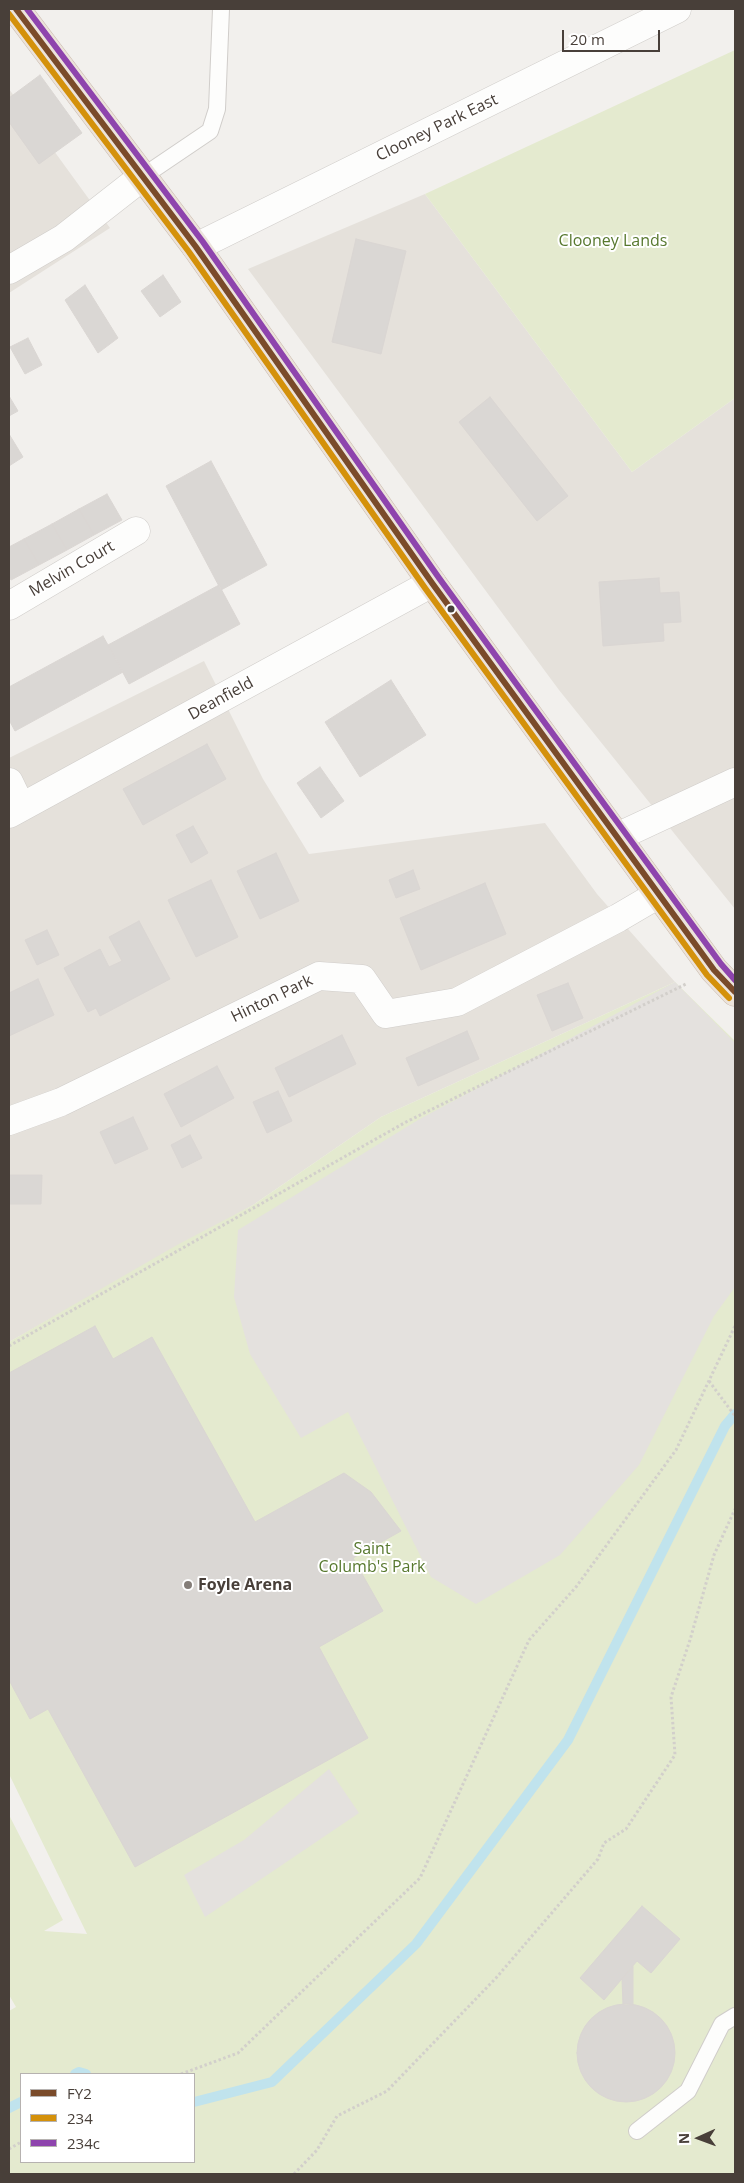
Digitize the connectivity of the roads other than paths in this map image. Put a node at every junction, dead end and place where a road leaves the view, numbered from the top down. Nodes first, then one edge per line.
1 (16, 9) edge
2 (221, 9) edge
3 (677, 9) edge
4 (142, 177) junction
5 (196, 247) junction
6 (9, 270) edge
7 (136, 531) dead end
8 (432, 583) junction
9 (9, 606) edge
10 (9, 782) edge
11 (735, 782) edge
12 (15, 810) edge
13 (617, 837) junction
14 (660, 894) junction
15 (735, 992) edge
16 (9, 1121) edge
17 (735, 2016) edge
18 (637, 2130) dead end

1 - 4 highway
2 - 4 lane
3 - 5 street, Clooney Park East
4 - 5 highway
4 - 6 street
5 - 8 highway
7 - 9 street, Melvin Court
8 - 12 street, Deanfield
8 - 13 highway
10 - 12 street
11 - 13 street
13 - 14 highway
14 - 15 highway
14 - 16 street, Hinton Park
17 - 18 lane

